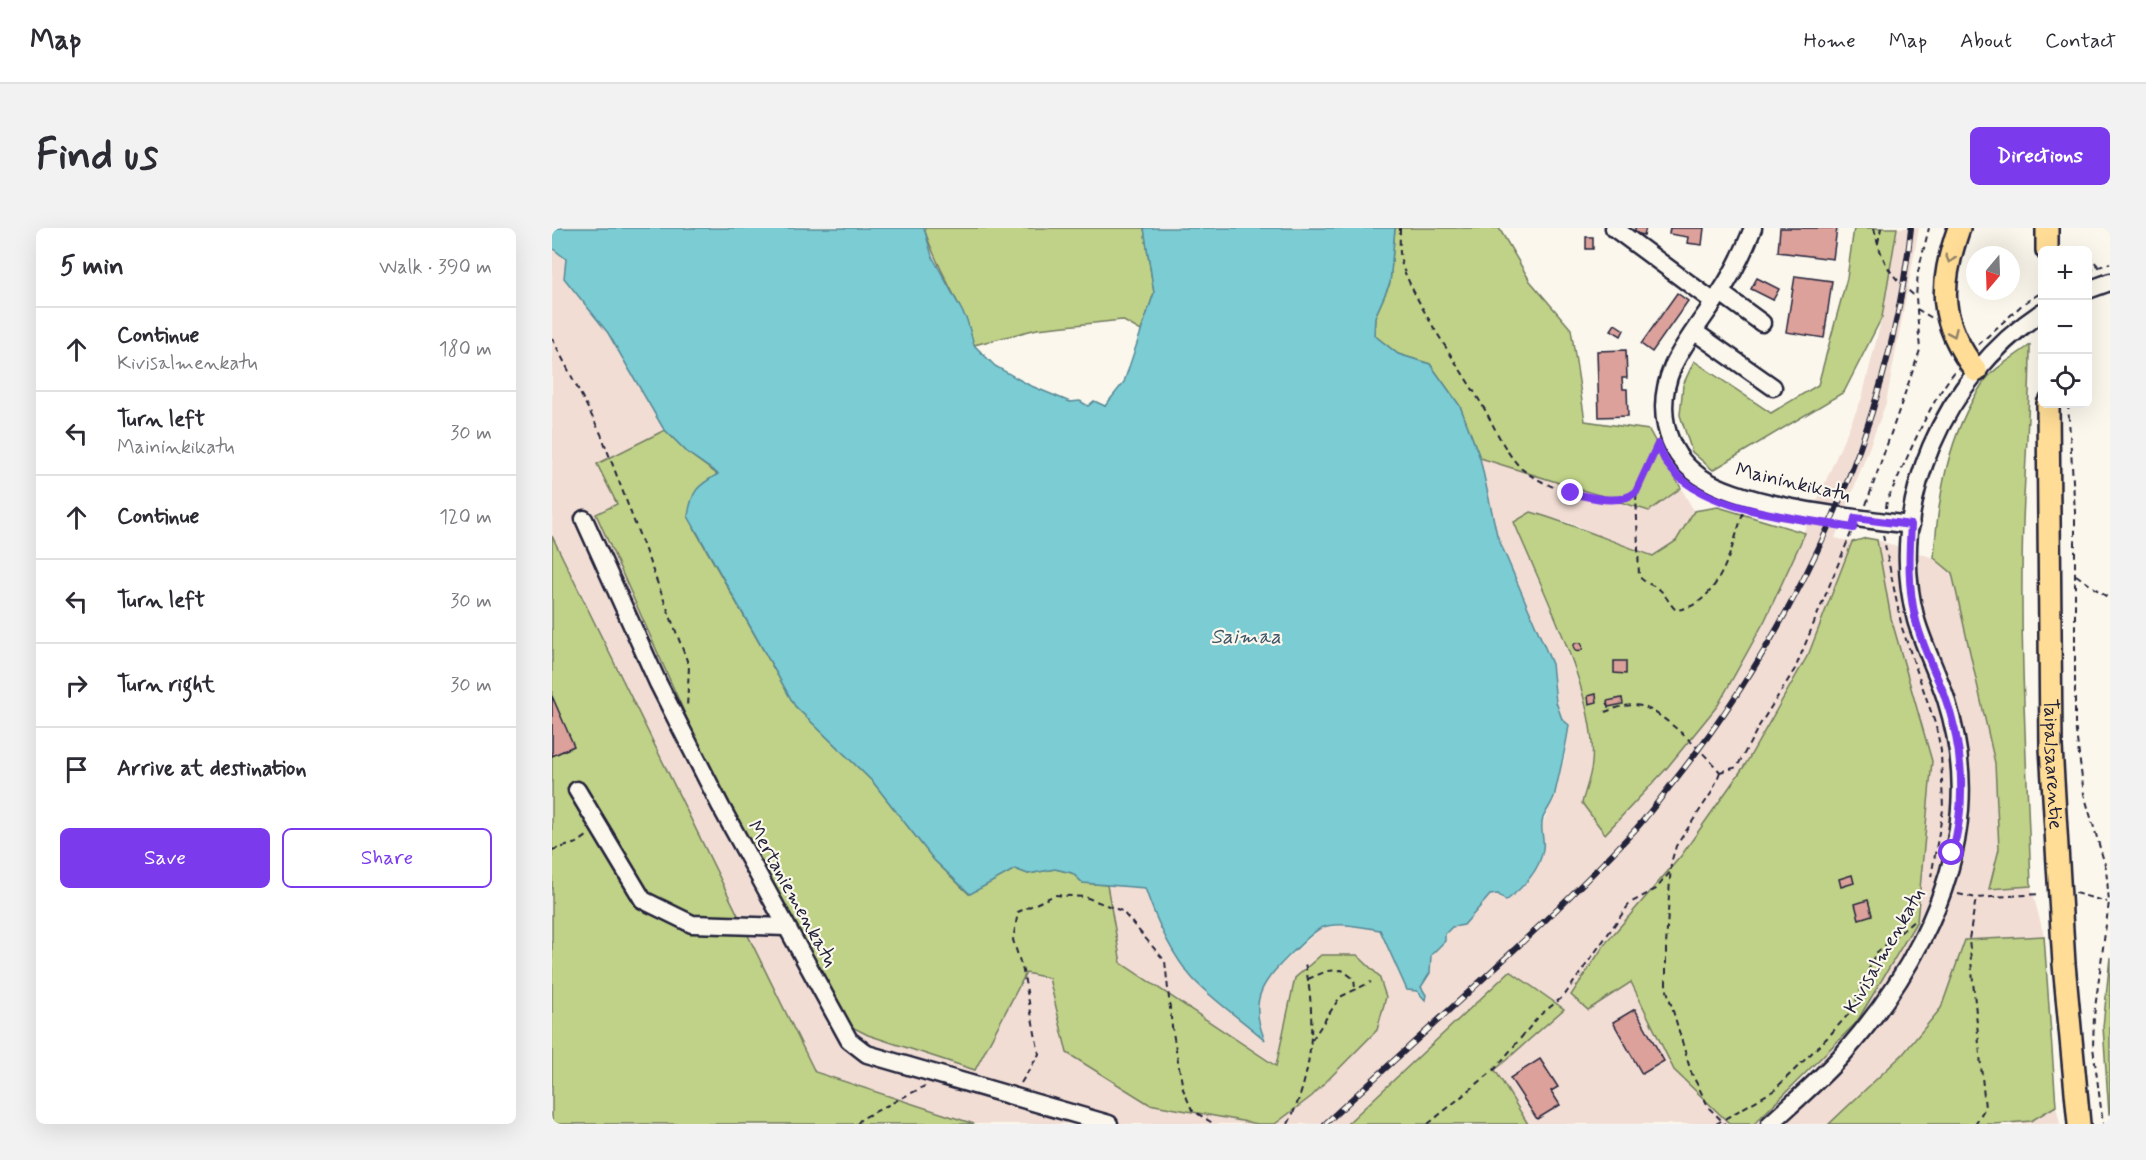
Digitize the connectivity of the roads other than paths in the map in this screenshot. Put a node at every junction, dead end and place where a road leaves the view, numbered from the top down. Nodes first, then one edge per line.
1 (1614, 228) edge
2 (1753, 228) edge
3 (1959, 228) edge
4 (2047, 228) edge
5 (2047, 246) edge
6 (2110, 282) edge
7 (2092, 289) edge
8 (1718, 297) junction
9 (2038, 316) edge
10 (1762, 323) dead end
11 (1695, 332) junction
12 (1971, 364) junction
13 (1773, 387) dead end
14 (2048, 408) edge
15 (585, 519) dead end
16 (1911, 525) junction
17 (577, 790) dead end
18 (786, 927) junction
19 (1109, 1124) edge
20 (1770, 1124) edge
21 (2079, 1124) edge

1 - 8 street
2 - 8 street, Maininkikatu
3 -> 12 main road
4 - 5 main road
6 - 7 street
8 - 10 street
8 - 11 street, Maininkikatu
9 - 12 street, Kivisalmenkatu
11 - 13 street
11 - 16 street, Maininkikatu
12 - 16 street, Kivisalmenkatu
14 - 21 main road, Taipalsaarentie
15 - 18 street, Mertaniemenkatu
16 - 20 street, Kivisalmenkatu
17 - 18 street
18 - 19 street, Mertaniemenkatu

